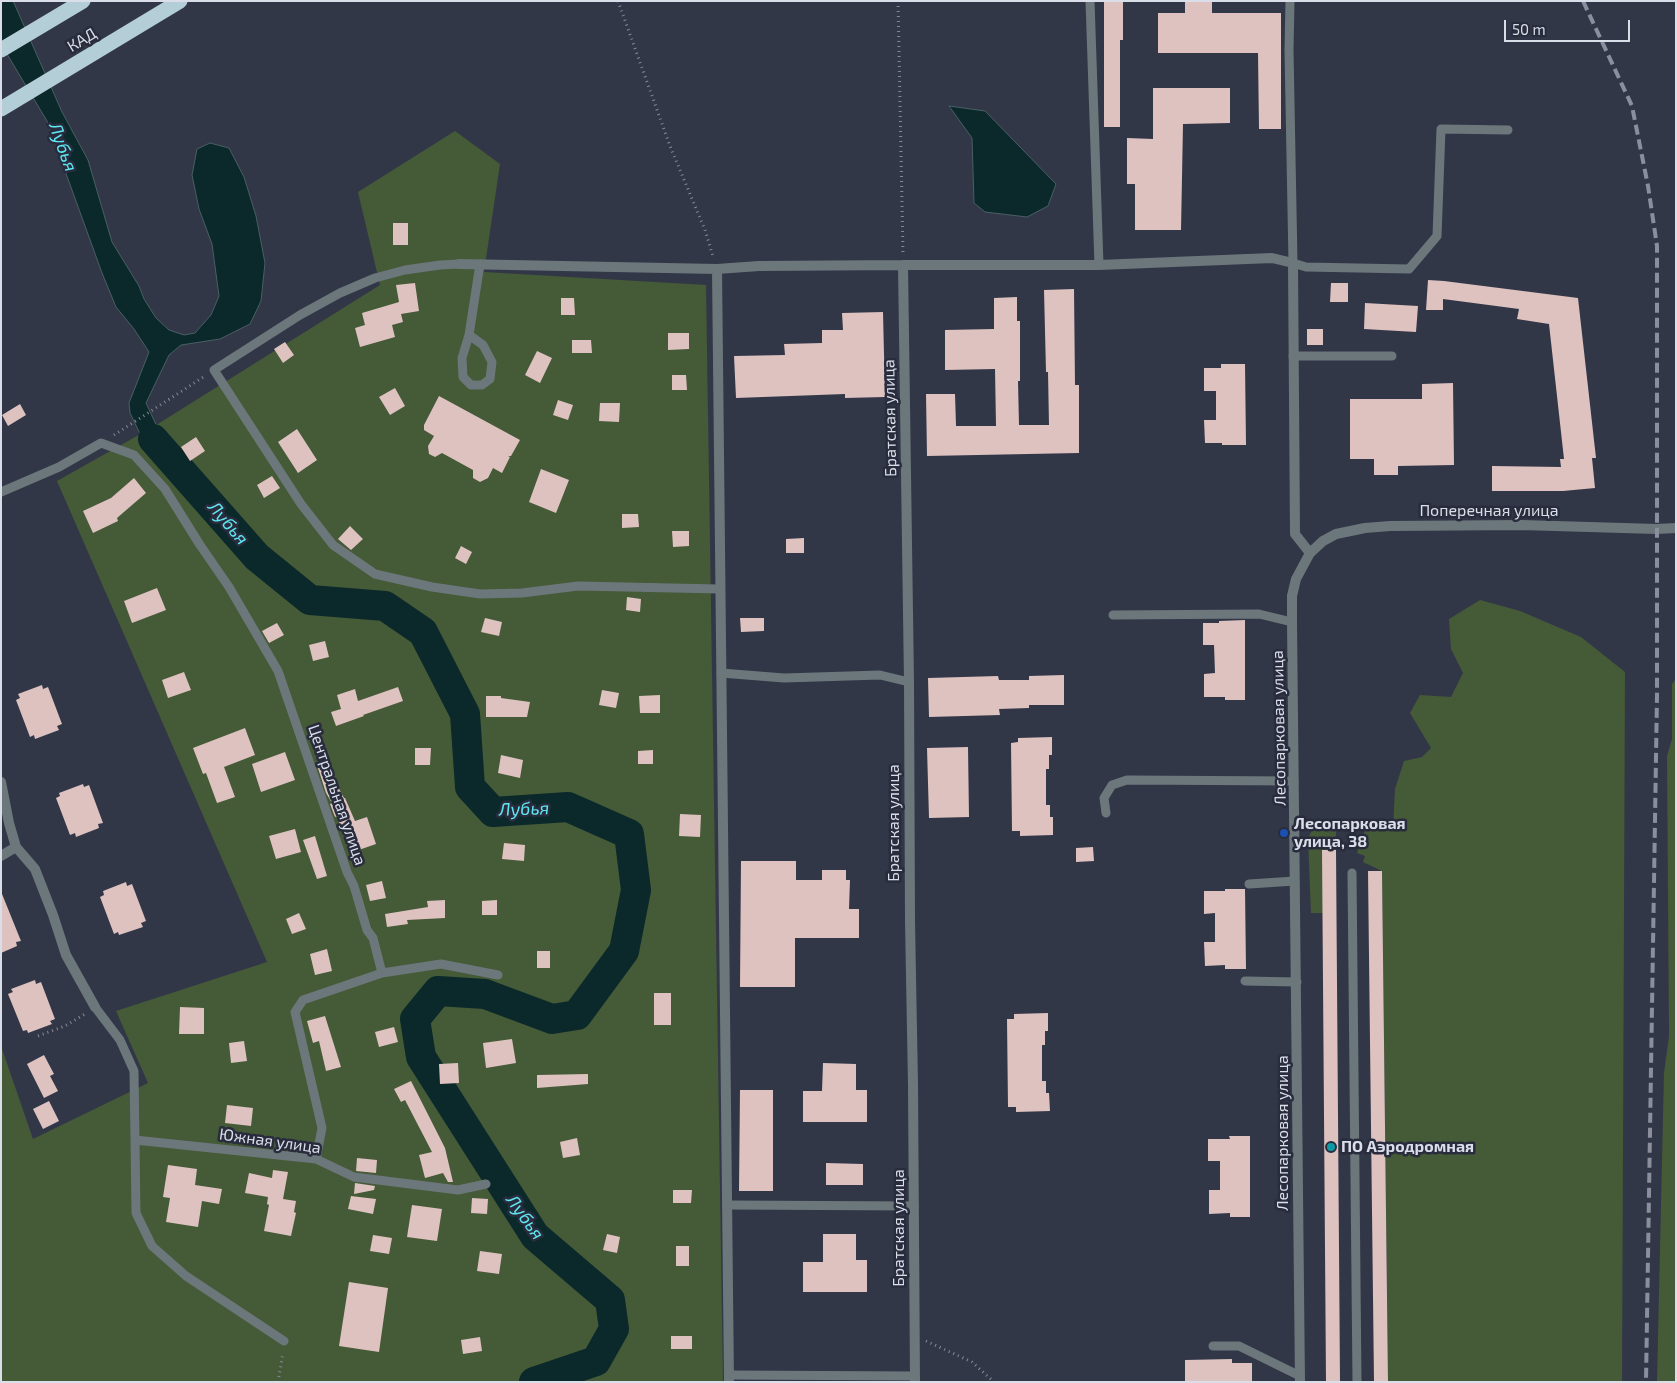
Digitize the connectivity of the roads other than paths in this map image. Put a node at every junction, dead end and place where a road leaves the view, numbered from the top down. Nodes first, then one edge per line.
1 (83, 1) edge
2 (180, 1) edge
3 (1090, 1) edge
4 (1290, 1) edge
5 (1, 50) edge
6 (1, 109) edge
7 (1508, 130) dead end
8 (1293, 263) junction
9 (459, 264) joint
10 (480, 264) junction
11 (903, 264) junction
12 (1099, 265) junction
13 (717, 269) junction
14 (469, 335) junction
15 (1294, 356) junction
16 (1392, 356) dead end
17 (1, 492) edge
18 (1676, 528) edge
19 (1310, 553) junction
20 (720, 589) junction
21 (1113, 615) dead end
22 (1292, 622) junction
23 (721, 673) junction
24 (909, 682) junction
25 (1294, 781) junction
26 (1, 782) edge
27 (1106, 813) dead end
28 (16, 847) junction
29 (1, 856) edge
30 (1352, 873) dead end
31 (1295, 882) junction
32 (1248, 884) dead end
33 (382, 972) junction
34 (498, 974) dead end
35 (1245, 980) dead end
36 (1297, 982) junction
37 (95, 1008) joint
38 (135, 1140) junction
39 (316, 1159) junction
40 (486, 1184) dead end
41 (727, 1205) junction
42 (914, 1206) junction
43 (284, 1341) road end
44 (1212, 1346) dead end
45 (729, 1378) edge
46 (915, 1379) edge
47 (1300, 1379) edge
48 (1357, 1382) edge

1 - 5 highway, КАД
2 - 6 highway, КАД
3 - 12 lane
4 - 8 lane
7 - 8 lane
8 - 12 street
8 - 15 street
9 - 10 street
9 - 20 lane
10 - 13 street
10 - 14 lane
11 - 12 street
11 - 13 street
11 - 24 street, Братская улица
13 - 20 street
14 - 14 lane
15 - 16 lane
15 - 19 street
17 - 33 lane, Центральная улица
18 - 19 street, Поперечная улица
19 - 22 street, Лесопарковая улица
20 - 23 street
21 - 22 lane
22 - 25 street, Лесопарковая улица
23 - 24 lane
23 - 41 street
24 - 42 street, Братская улица
25 - 27 lane
25 - 31 street, Лесопарковая улица
26 - 28 street
28 - 29 street
28 - 37 street
30 - 48 lane
31 - 32 lane
31 - 36 street, Лесопарковая улица
33 - 34 lane
33 - 39 lane
35 - 36 lane
36 - 47 street, Лесопарковая улица
37 - 38 lane
38 - 39 lane, Южная улица
38 - 43 lane
39 - 40 lane, Южная улица
41 - 42 lane
41 - 45 street
42 - 46 street, Братская улица
44 - 47 lane
45 - 46 lane

